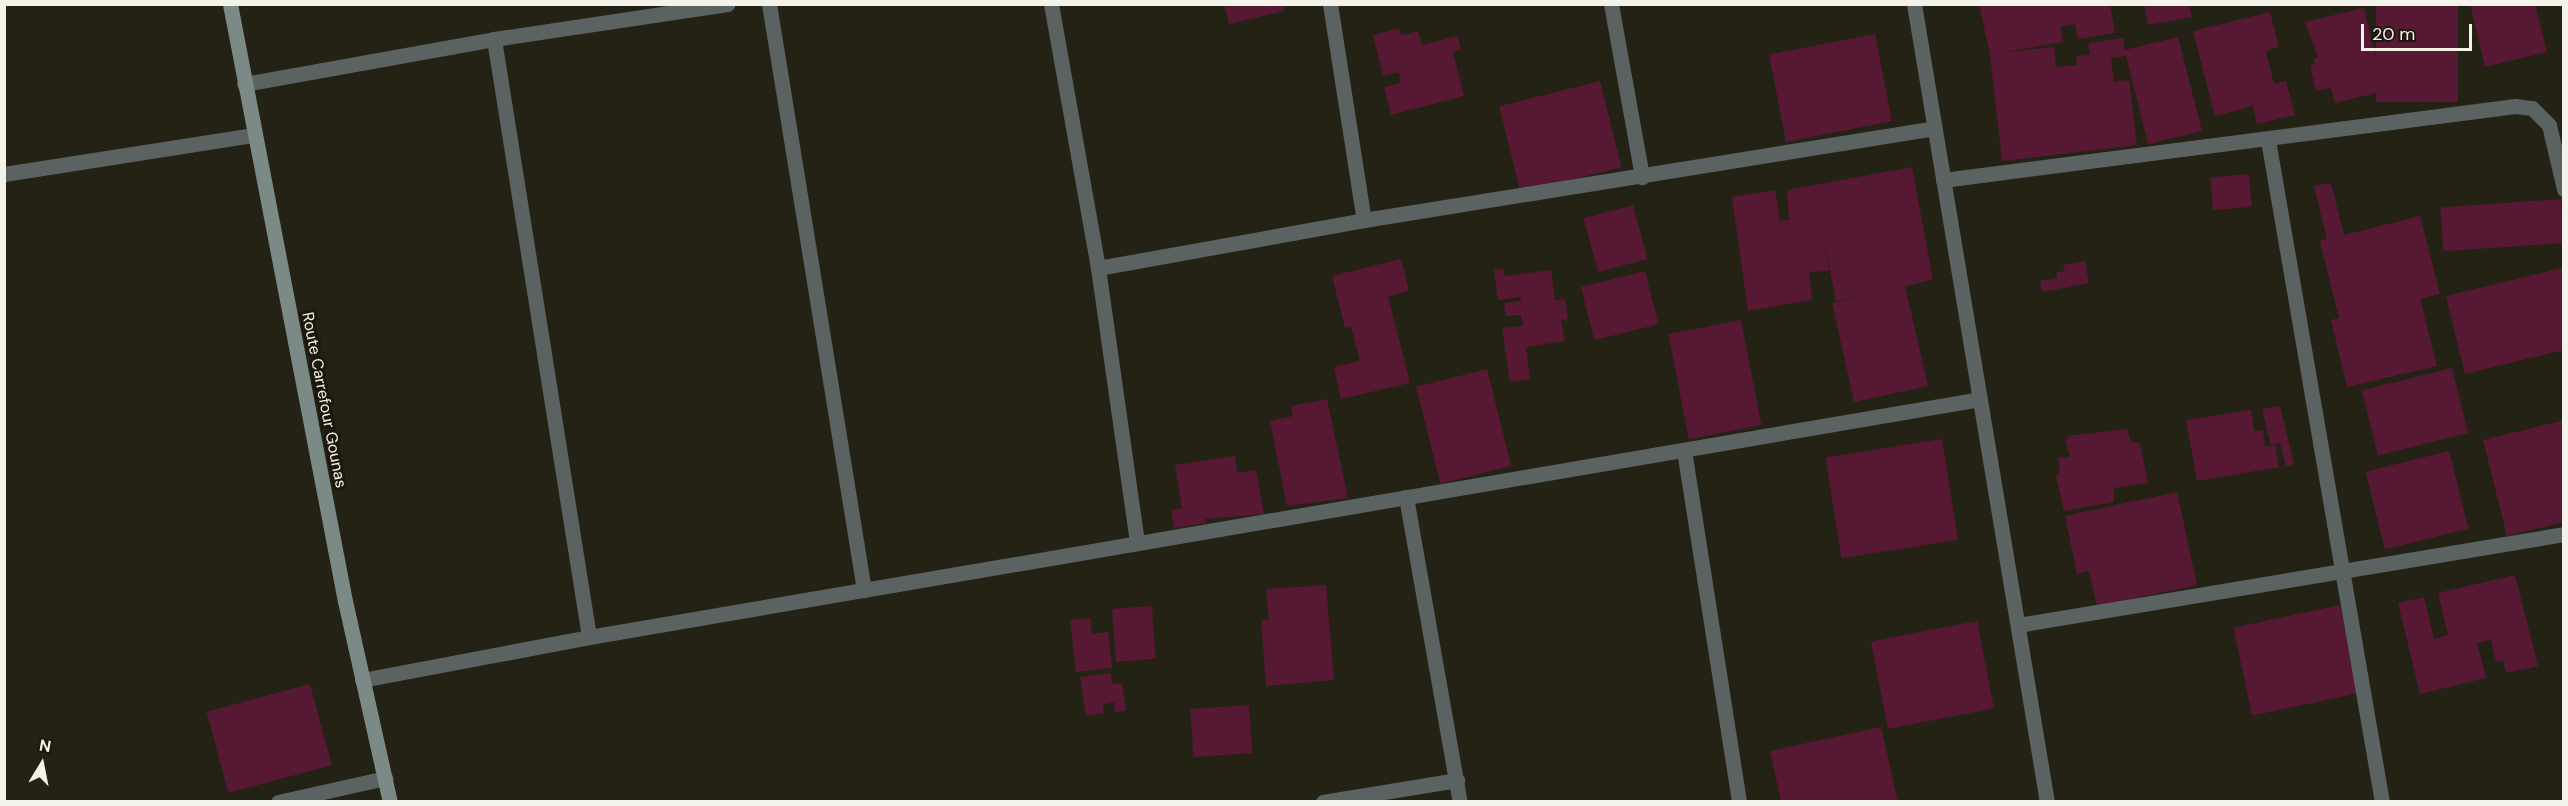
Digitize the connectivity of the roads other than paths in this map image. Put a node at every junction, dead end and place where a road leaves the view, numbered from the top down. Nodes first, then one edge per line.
1 (230, 4) edge
2 (727, 4) edge
3 (769, 4) edge
4 (1051, 4) edge
5 (1330, 4) edge
6 (1611, 4) edge
7 (1914, 4) edge
8 (494, 39) junction
9 (244, 84) junction
10 (1935, 128) junction
11 (254, 135) junction
12 (2268, 140) junction
13 (4, 174) edge
14 (1642, 177) junction
15 (1943, 180) junction
16 (2564, 189) edge
17 (1364, 220) junction
18 (1098, 268) junction
19 (1980, 399) junction
20 (1684, 450) junction
21 (1406, 497) junction
22 (2564, 534) edge
23 (1137, 543) junction
24 (2343, 571) junction
25 (864, 590) junction
26 (2018, 625) junction
27 (589, 637) junction
28 (362, 680) junction
29 (385, 778) junction
30 (1457, 780) junction
31 (278, 801) edge
32 (390, 801) edge
33 (1323, 801) edge
34 (1460, 801) edge
35 (1739, 801) edge
36 (2047, 801) edge
37 (2382, 801) edge

1 - 9 main road, Route Carrefour Gounas
2 - 8 street
3 - 25 street
4 - 18 street
5 - 17 street
6 - 14 street
7 - 10 street
8 - 9 street
8 - 27 street
9 - 11 main road, Route Carrefour Gounas
10 - 14 street
10 - 15 street
11 - 13 street
11 - 28 main road, Route Carrefour Gounas
12 - 15 street
12 - 16 street
12 - 24 street
14 - 17 street
15 - 19 street
17 - 18 street
18 - 23 street
19 - 20 street
19 - 26 street
20 - 21 street
20 - 35 street
21 - 23 street
21 - 30 street
22 - 24 street
23 - 25 street
24 - 26 street
24 - 37 street
25 - 27 street
26 - 36 street
27 - 28 street
28 - 29 main road, Route Carrefour Gounas
29 - 31 street
29 - 32 main road, Route Carrefour Gounas
30 - 33 street
30 - 34 street

